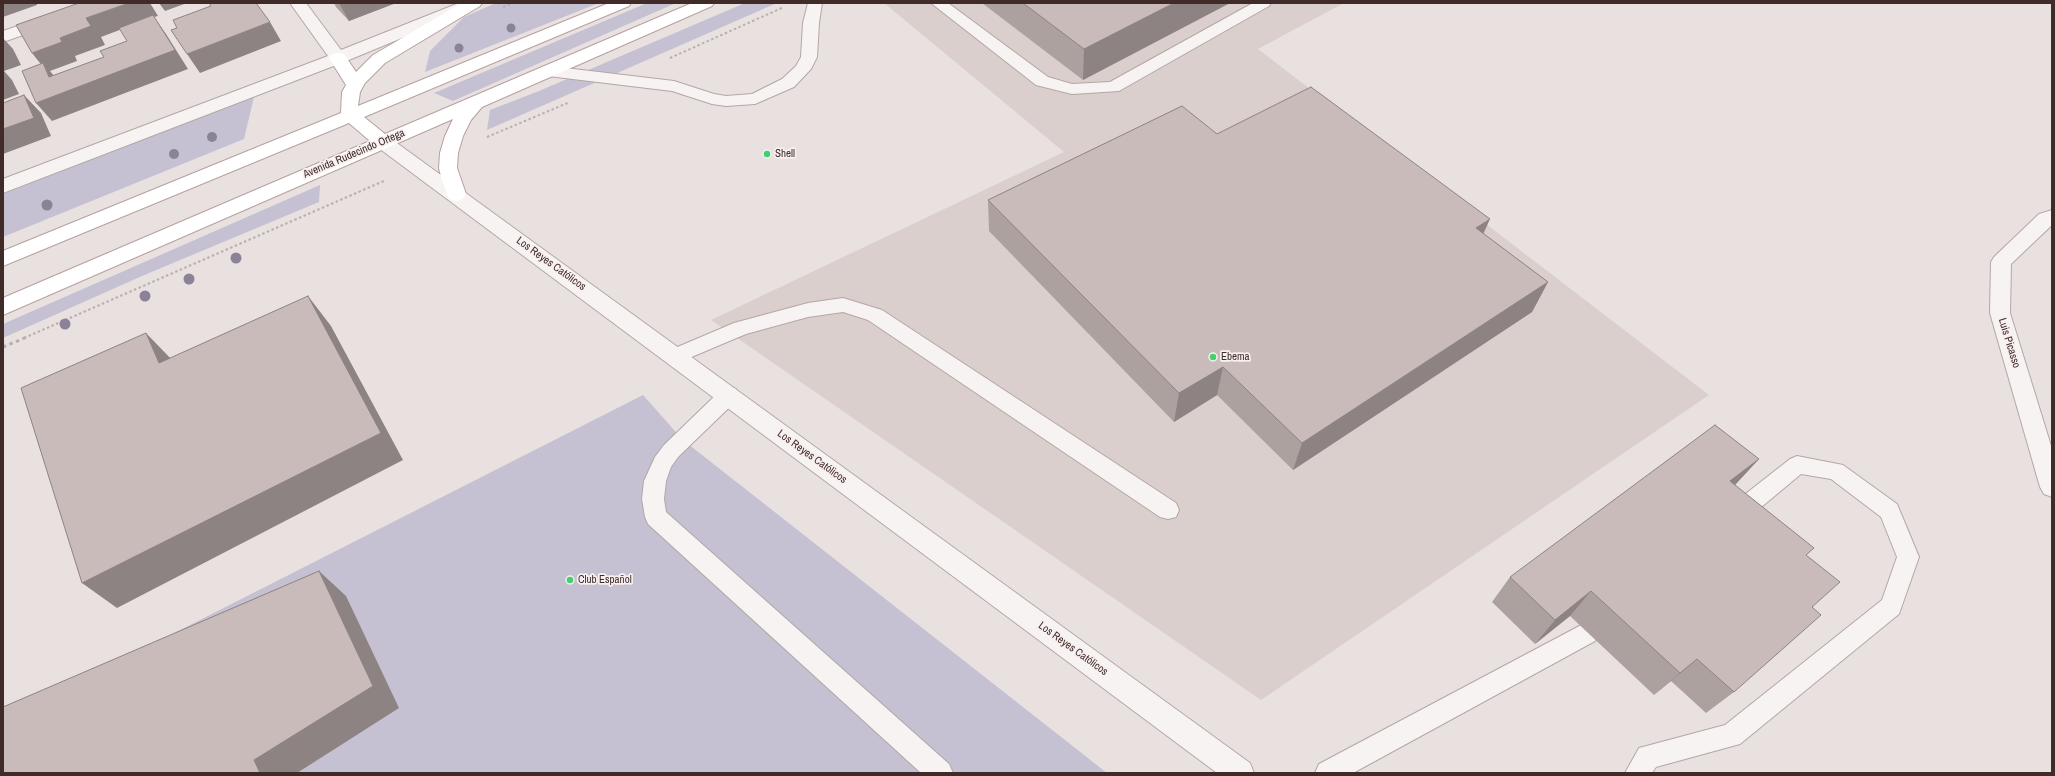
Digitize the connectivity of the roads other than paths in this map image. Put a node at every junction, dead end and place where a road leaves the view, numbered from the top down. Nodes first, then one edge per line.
1 (101, 3) edge
2 (298, 3) edge
3 (474, 3) edge
4 (623, 3) edge
5 (706, 3) edge
6 (815, 3) edge
7 (938, 3) edge
8 (1264, 3) edge
9 (3, 38) edge
10 (338, 58) junction
11 (548, 71) junction
12 (355, 85) junction
13 (476, 102) junction
14 (350, 115) junction
15 (383, 142) junction
16 (276, 146) junction
17 (3, 186) edge
18 (456, 194) junction
19 (2052, 216) edge
20 (3, 259) edge
21 (3, 307) edge
22 (675, 356) junction
23 (729, 395) junction
24 (2052, 487) edge
25 (1168, 510) dead end
26 (1724, 524) edge
27 (1588, 633) dead end
28 (940, 773) edge
29 (1240, 773) edge
30 (1328, 773) edge
31 (1638, 773) edge

1 - 9 street
2 - 10 street
3 - 10 street
3 - 12 main road
4 - 14 main road
5 - 11 main road, Avenida Rudecindo Ortega
6 - 11 lane
7 - 8 lane
10 - 12 main road
10 - 17 street
11 - 13 main road, Avenida Rudecindo Ortega
12 - 14 main road
13 - 15 main road, Avenida Rudecindo Ortega
13 - 18 main road
14 - 15 main road
14 - 16 main road
15 - 16 main road
15 - 18 street, Los Reyes Católicos
15 - 21 main road, Avenida Rudecindo Ortega
16 - 20 main road
18 - 22 street, Los Reyes Católicos
19 - 24 street, Luis Picasso
22 - 23 street, Los Reyes Católicos
22 - 25 lane
23 - 28 lane
23 - 29 street, Los Reyes Católicos
26 - 31 lane
27 - 30 lane

